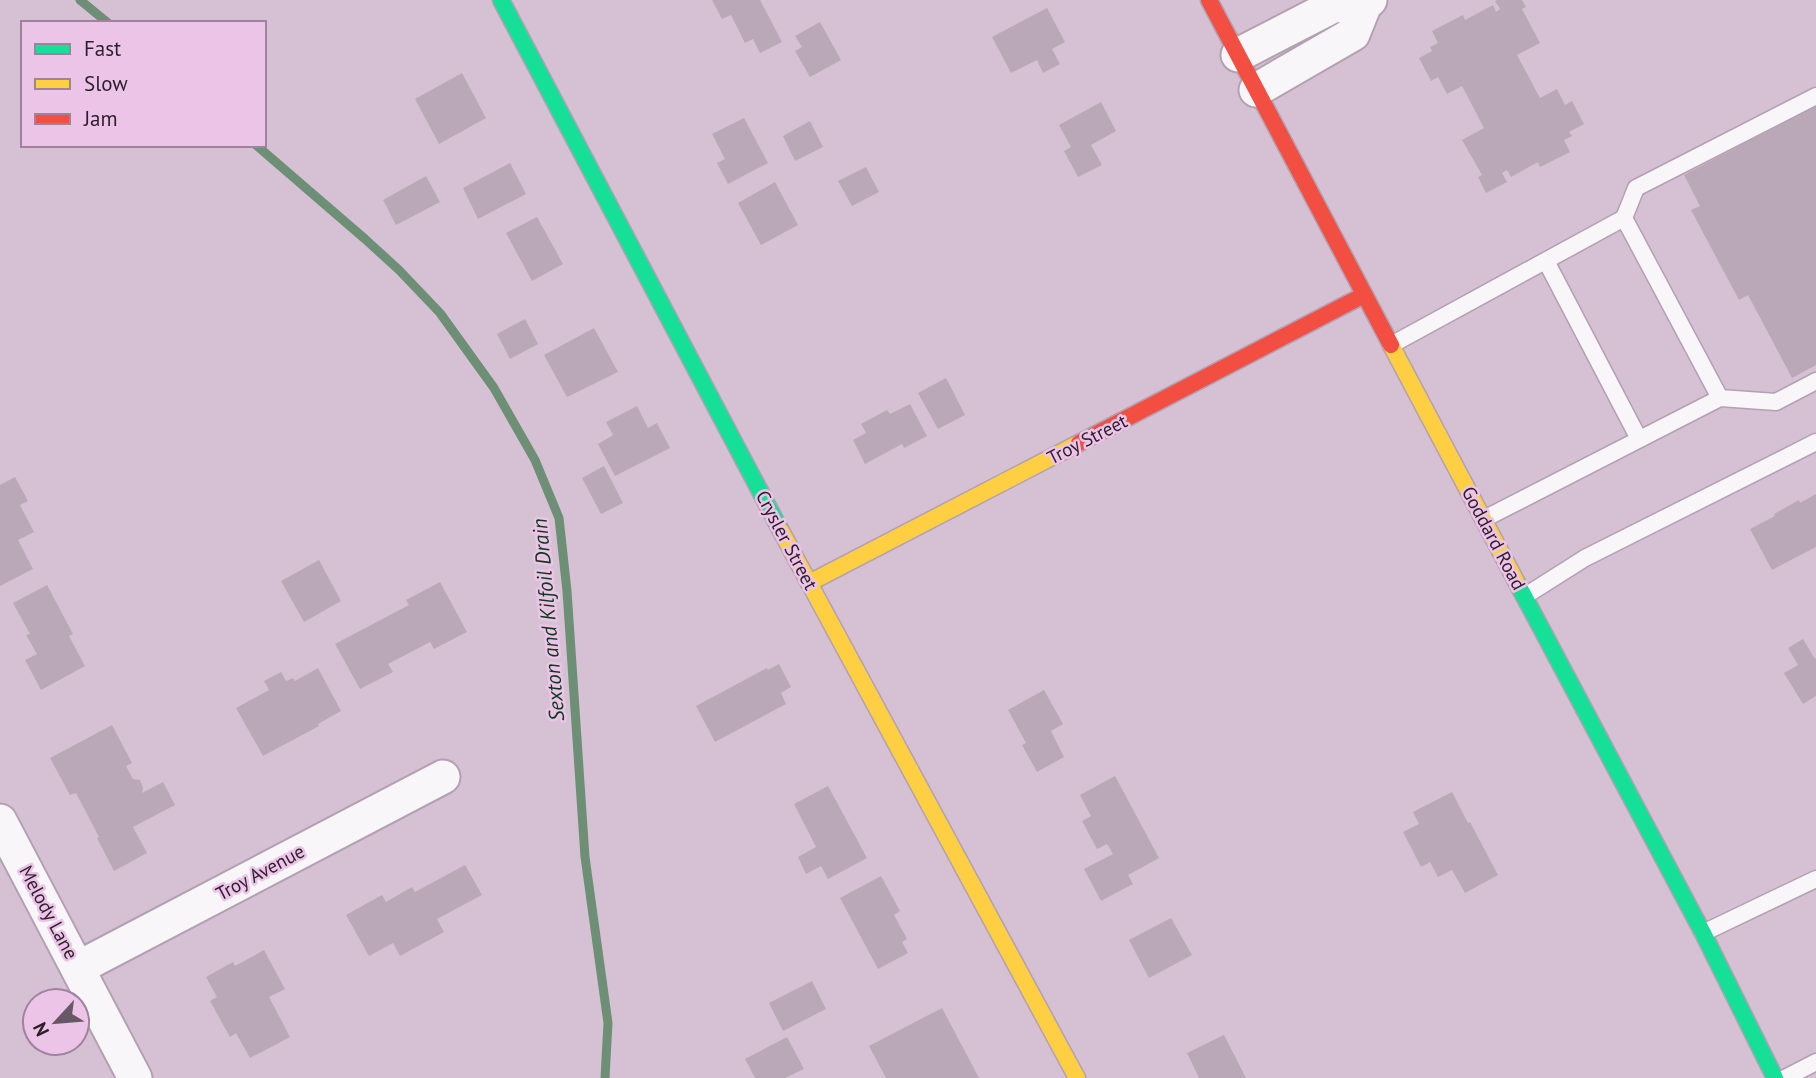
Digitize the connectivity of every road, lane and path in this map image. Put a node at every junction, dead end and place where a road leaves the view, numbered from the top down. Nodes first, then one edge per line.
1 (502, 0) edge
2 (1209, 0) edge
3 (1368, 2) edge
4 (1238, 55) junction
5 (1256, 90) junction
6 (1816, 96) edge
7 (1624, 218) junction
8 (1546, 261) junction
9 (1364, 295) junction
10 (1391, 345) junction
11 (1816, 381) edge
12 (1720, 398) junction
13 (1639, 439) junction
14 (1816, 442) edge
15 (1484, 519) junction
16 (810, 583) junction
17 (1525, 596) junction
18 (443, 777) dead end
19 (0, 821) edge
20 (1816, 879) edge
21 (1703, 933) junction
22 (78, 968) junction
23 (1816, 1062) edge
24 (135, 1078) edge
25 (1077, 1078) edge
26 (1775, 1078) edge
27 (1785, 1078) edge

1 - 16 street, Crysler Street
2 - 4 street, Goddard Road
3 - 4 street
3 - 5 street
4 - 5 street, Goddard Road
5 - 9 street, Goddard Road
6 - 7 lane
7 - 8 lane
7 - 12 lane
8 - 10 lane
8 - 13 lane
9 - 10 street, Goddard Road
9 - 16 street, Troy Street
10 - 15 street, Goddard Road
11 - 12 lane
12 - 13 lane
13 - 15 lane
14 - 17 lane
15 - 17 street, Goddard Road
16 - 25 street, Crysler Street
17 - 21 street, Goddard Road
18 - 22 street, Troy Avenue
19 - 22 street, Melody Lane
20 - 21 lane
21 - 26 street, Goddard Road
22 - 24 street, Melody Lane
23 - 27 lane

